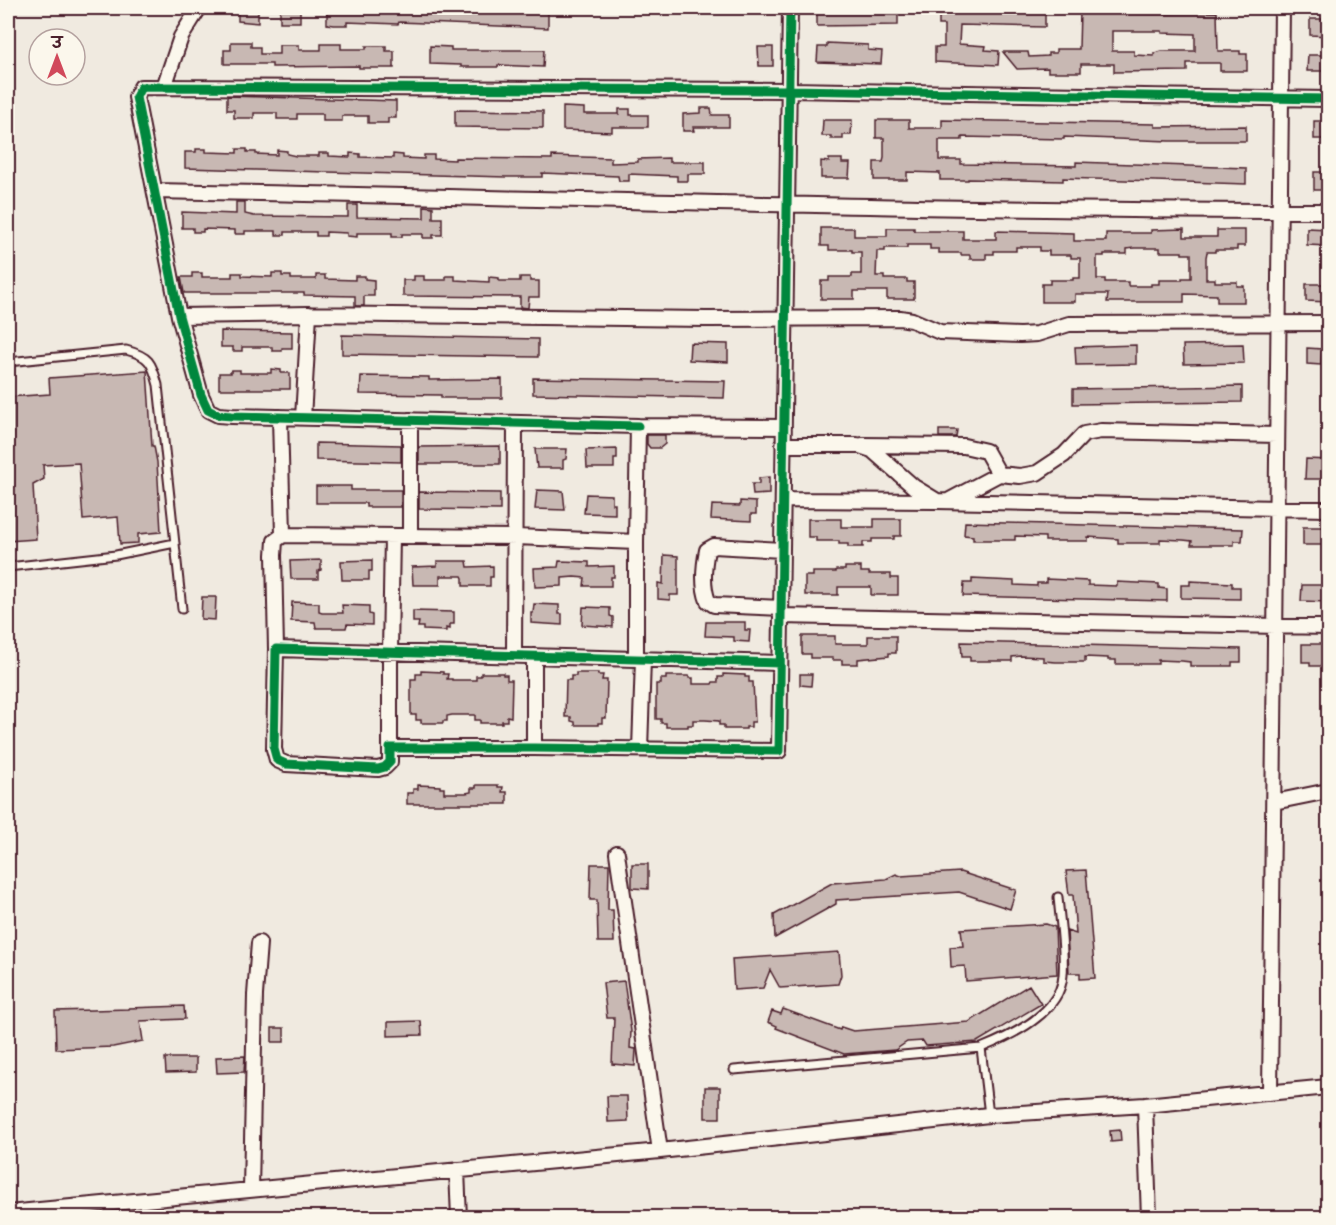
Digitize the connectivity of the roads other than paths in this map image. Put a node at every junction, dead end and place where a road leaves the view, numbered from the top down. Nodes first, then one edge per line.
1 (200, 8) edge
2 (790, 8) edge
3 (1282, 8) edge
4 (164, 87) junction
5 (789, 90) junction
6 (1329, 99) edge
7 (1281, 100) junction
8 (154, 191) junction
9 (787, 206) junction
10 (1280, 211) junction
11 (1329, 211) edge
12 (309, 314) junction
13 (179, 316) junction
14 (785, 317) junction
15 (1279, 322) junction
16 (1329, 323) edge
17 (8, 362) edge
18 (280, 417) junction
19 (303, 418) junction
20 (410, 420) junction
21 (515, 423) junction
22 (638, 426) junction
23 (784, 427) junction
24 (1277, 435) junction
25 (783, 445) junction
26 (857, 445) junction
27 (999, 474) junction
28 (783, 500) junction
29 (942, 501) junction
30 (1329, 508) edge
31 (1277, 509) junction
32 (283, 535) junction
33 (393, 536) junction
34 (410, 536) junction
35 (516, 537) junction
36 (636, 542) junction
37 (175, 543) junction
38 (782, 550) junction
39 (8, 567) edge
40 (182, 609) dead end
41 (781, 612) junction
42 (1275, 626) junction
43 (1329, 627) edge
44 (276, 649) junction
45 (390, 652) junction
46 (514, 656) junction
47 (534, 656) junction
48 (639, 659) junction
49 (780, 663) junction
50 (390, 748) junction
51 (534, 748) junction
52 (640, 749) junction
53 (1329, 791) edge
54 (1274, 802) junction
55 (617, 853) dead end
56 (1058, 897) dead end
57 (259, 944) dead end
58 (981, 1048) junction
59 (734, 1070) dead end
60 (1329, 1087) edge
61 (1270, 1094) junction
62 (1145, 1105) junction
63 (989, 1115) junction
64 (660, 1151) junction
65 (457, 1170) junction
66 (251, 1190) junction
67 (8, 1213) edge
68 (459, 1218) edge
69 (1149, 1218) edge

1 - 4 street
2 - 5 street
3 - 7 street
4 - 5 street
4 - 8 street
5 - 7 street
5 - 9 street
6 - 7 street
7 - 10 street
8 - 9 street
8 - 13 street
9 - 10 street
9 - 14 street
10 - 11 street
10 - 15 street
12 - 13 street
12 - 14 street
12 - 19 street
13 - 18 street
14 - 15 street
14 - 23 street
15 - 16 street
15 - 24 street
17 - 37 lane
18 - 19 street
18 - 32 street
19 - 20 street
20 - 21 street
20 - 34 street
21 - 22 street
21 - 35 street
22 - 23 street
22 - 36 street
23 - 25 street
24 - 27 street
24 - 31 street
25 - 26 street
25 - 28 street
26 - 27 street
26 - 29 street
27 - 29 street
28 - 29 street
28 - 38 street
29 - 31 street
30 - 31 street
31 - 42 street
32 - 33 street
32 - 44 street
33 - 34 street
33 - 45 street
34 - 35 street
35 - 36 street
35 - 46 street
36 - 48 street
37 - 39 lane
37 - 40 lane
38 - 41 street
38 - 41 street
41 - 42 street
41 - 49 street
42 - 43 street
42 - 54 street
44 - 45 street
44 - 50 street
45 - 46 street
45 - 50 street
46 - 47 street
47 - 48 street
47 - 51 street
48 - 49 street
48 - 52 street
49 - 52 street
50 - 51 street
51 - 52 street
53 - 54 street
54 - 61 street
55 - 64 street
56 - 58 lane
57 - 66 street
58 - 59 lane
58 - 63 lane
60 - 61 street
61 - 62 street
62 - 63 street
62 - 69 street
63 - 64 street
64 - 65 street
65 - 66 street
65 - 68 street
66 - 67 street

